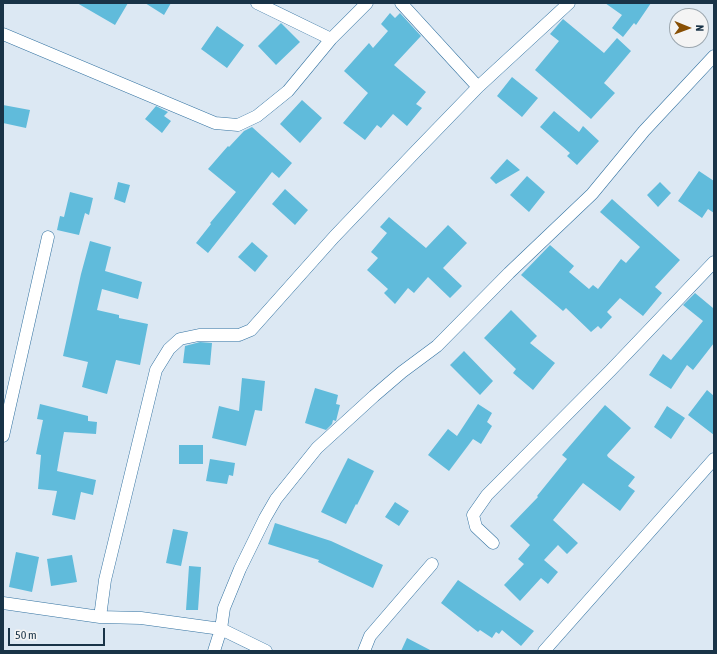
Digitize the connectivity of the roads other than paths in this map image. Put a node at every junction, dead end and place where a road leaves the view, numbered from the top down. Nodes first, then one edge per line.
1 (257, 3) edge
2 (367, 3) edge
3 (401, 3) edge
4 (569, 3) edge
5 (3, 34) edge
6 (331, 39) junction
7 (714, 56) edge
8 (478, 87) junction
9 (48, 237) dead end
10 (714, 262) edge
11 (3, 436) edge
12 (714, 459) edge
13 (493, 543) dead end
14 (432, 564) dead end
15 (3, 603) edge
16 (100, 617) junction
17 (221, 629) junction
18 (214, 651) edge
19 (266, 651) edge
20 (364, 651) edge
21 (544, 651) edge

1 - 6 street
2 - 6 street
3 - 8 street
4 - 8 street
5 - 6 street
7 - 17 street
8 - 16 street
9 - 11 street
10 - 13 street
12 - 21 street
14 - 20 street
15 - 16 street
16 - 17 street
17 - 18 street
17 - 19 street

